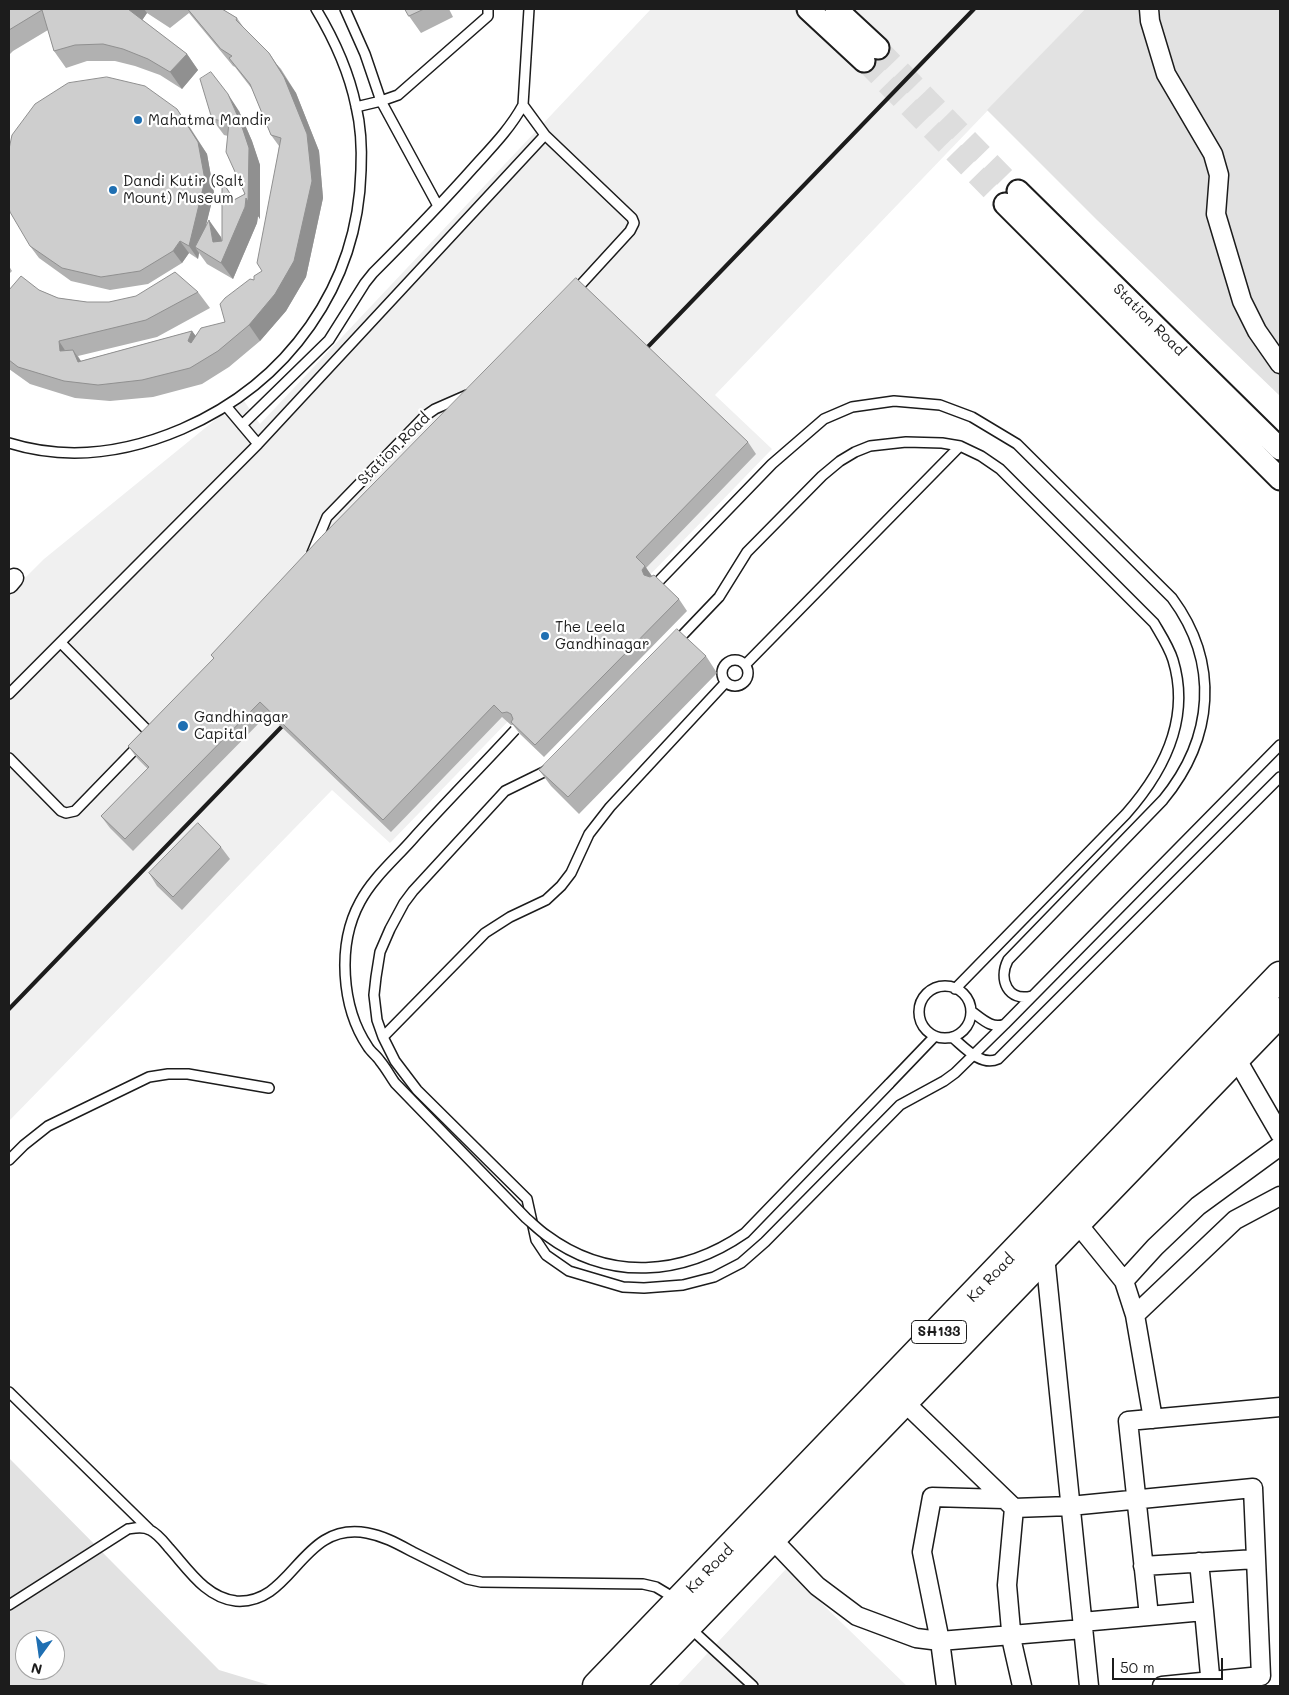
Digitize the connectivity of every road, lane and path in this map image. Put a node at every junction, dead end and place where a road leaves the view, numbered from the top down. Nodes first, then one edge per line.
1 (316, 9) edge
2 (345, 9) edge
3 (488, 9) edge
4 (529, 9) edge
5 (808, 9) edge
6 (836, 9) edge
7 (1149, 9) edge
8 (381, 102) junction
9 (522, 105) junction
10 (356, 107) junction
11 (546, 135) junction
12 (438, 206) junction
13 (567, 299) edge
14 (1280, 364) edge
15 (474, 392) edge
16 (226, 406) junction
17 (242, 426) junction
18 (9, 443) edge
19 (258, 444) junction
20 (960, 446) junction
21 (1279, 446) edge
22 (1280, 479) edge
23 (309, 560) edge
24 (657, 583) edge
25 (61, 643) junction
26 (668, 650) edge
27 (746, 664) junction
28 (726, 682) junction
29 (9, 694) edge
30 (515, 730) edge
31 (1280, 745) edge
32 (9, 758) edge
33 (560, 760) edge
34 (1280, 777) edge
35 (1280, 976) edge
36 (956, 988) junction
37 (1032, 996) junction
38 (971, 1011) junction
39 (1280, 1012) edge
40 (1005, 1024) junction
41 (935, 1036) junction
42 (383, 1037) junction
43 (952, 1037) junction
44 (974, 1054) junction
45 (1236, 1058) junction
46 (269, 1088) dead end
47 (1280, 1134) edge
48 (1280, 1146) edge
49 (9, 1160) edge
50 (1280, 1196) edge
51 (1077, 1222) junction
52 (1045, 1256) junction
53 (1124, 1281) junction
54 (1135, 1315) junction
55 (9, 1392) edge
56 (896, 1394) junction
57 (1280, 1408) edge
58 (1154, 1419) junction
59 (1136, 1499) junction
60 (1009, 1504) junction
61 (1070, 1506) junction
62 (149, 1529) junction
63 (772, 1539) junction
64 (1256, 1559) junction
65 (1199, 1562) junction
66 (1144, 1566) junction
67 (9, 1605) edge
68 (1204, 1611) junction
69 (679, 1615) junction
70 (1149, 1616) junction
71 (1083, 1625) junction
72 (1011, 1634) junction
73 (940, 1641) junction
74 (1262, 1681) edge
75 (1211, 1684) edge
76 (597, 1686) edge
77 (629, 1686) edge
78 (753, 1686) edge
79 (946, 1686) edge
80 (1022, 1686) edge
81 (1089, 1686) edge
82 (1162, 1686) edge

1 - 10 lane
2 - 8 lane
3 - 8 lane
4 - 9 lane
5 - 6 street
7 - 14 street
8 - 10 lane
8 - 12 lane
9 - 11 lane
9 - 12 lane
10 - 16 lane
11 - 13 lane
11 - 19 lane
12 - 17 lane
15 - 23 lane, Station Road
16 - 17 lane
16 - 18 lane
17 - 19 lane
19 - 25 lane
20 - 26 lane
20 - 27 lane
20 - 36 lane
21 - 22 street, Station Road
24 - 37 lane
25 - 29 lane
25 - 32 lane
27 - 28 lane
27 - 28 lane
28 - 42 lane
30 - 41 lane, bridge
31 - 37 lane
33 - 42 lane
34 - 44 lane
35 - 56 main road, Ka Road / SH133
36 - 38 lane
36 - 41 lane
37 - 40 lane
38 - 40 lane
38 - 43 lane
39 - 45 main road, Ka Road / SH133
40 - 44 lane
41 - 43 lane
42 - 44 lane
43 - 44 lane
45 - 47 street
45 - 51 main road, Ka Road / SH133
46 - 49 lane
48 - 53 street
50 - 54 street
51 - 52 main road, Ka Road / SH133
51 - 53 street
52 - 56 main road, Ka Road / SH133
52 - 61 street
53 - 54 street
54 - 58 street
55 - 62 lane
56 - 60 street
56 - 63 main road, Ka Road / SH133
56 - 69 main road, Ka Road / SH133
57 - 58 street
58 - 59 street
59 - 61 street
59 - 64 street
59 - 66 street
60 - 61 street
60 - 72 street
60 - 73 street
61 - 71 street
62 - 67 lane
62 - 69 lane
63 - 69 main road, Ka Road / SH133
63 - 73 street
64 - 65 street
64 - 74 street
65 - 66 street
65 - 68 street
66 - 70 street
68 - 70 street
68 - 75 street
69 - 76 main road, Ka Road / SH133
69 - 77 main road, Ka Road / SH133
69 - 78 lane
70 - 71 street
71 - 72 street
71 - 81 street
72 - 73 street
72 - 80 street
73 - 79 street
74 - 75 street
75 - 82 street

